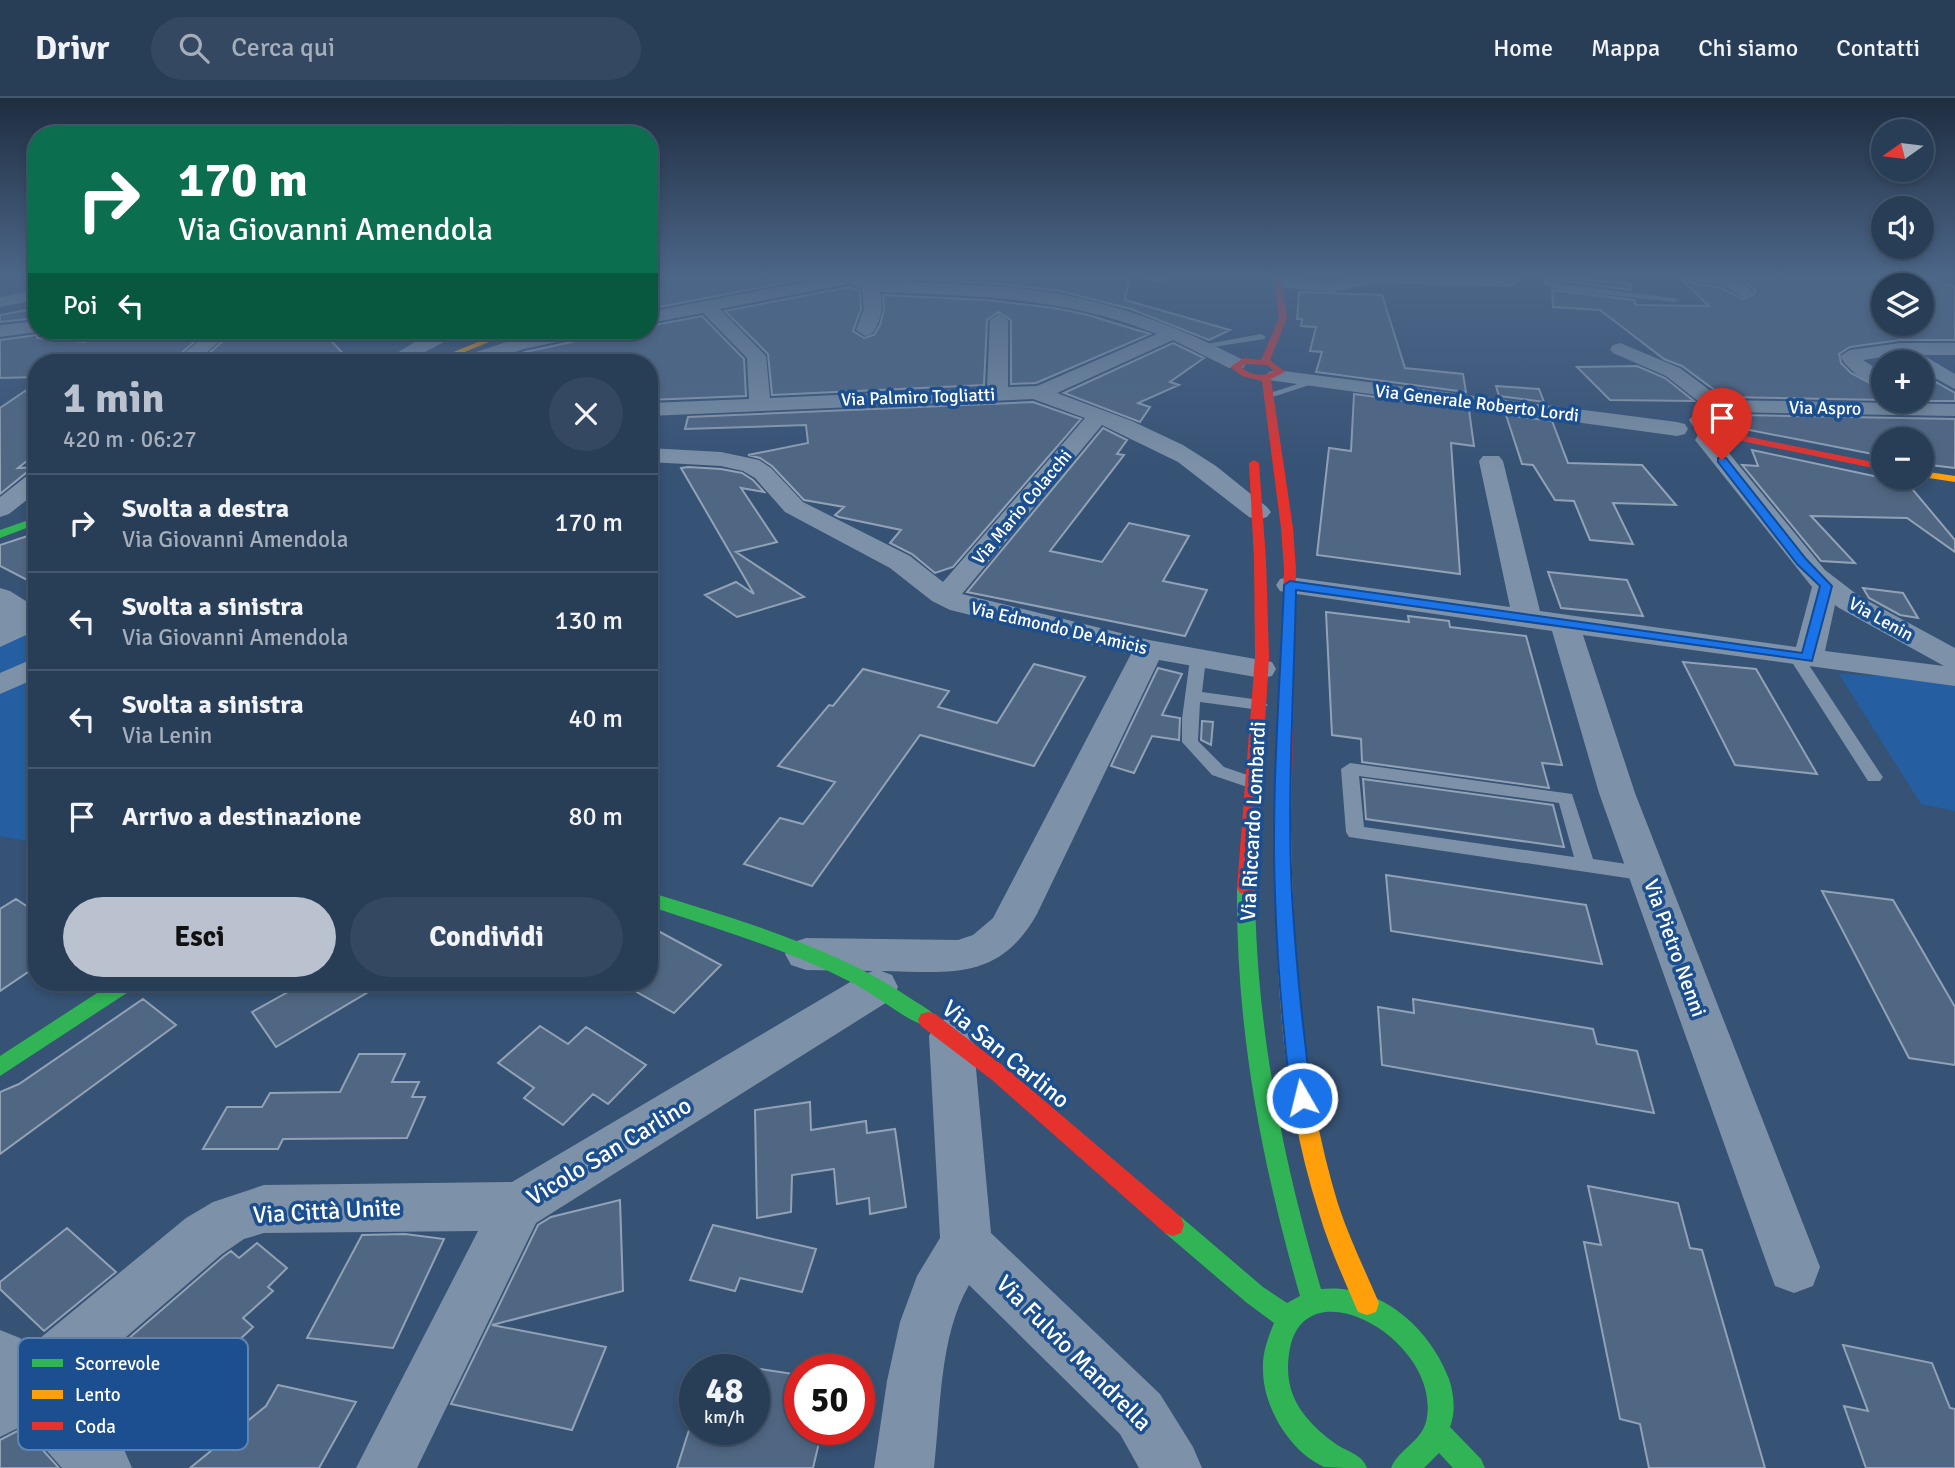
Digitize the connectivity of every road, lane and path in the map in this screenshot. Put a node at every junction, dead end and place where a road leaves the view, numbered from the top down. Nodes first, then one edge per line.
1 (211, 340) edge
2 (435, 340) edge
3 (489, 340) edge
4 (538, 340) edge
5 (743, 340) edge
6 (998, 340) edge
7 (1159, 340) edge
8 (1188, 340) edge
9 (1241, 340) edge
10 (1261, 340) edge
11 (1273, 340) edge
12 (1201, 346) junction
13 (1620, 349) dead end
14 (1900, 349) junction
15 (1955, 349) edge
16 (1893, 350) edge
17 (1871, 353) edge
18 (193, 354) edge
19 (406, 354) edge
20 (453, 354) edge
21 (489, 354) edge
22 (1871, 374) edge
23 (1258, 375) junction
24 (1955, 383) edge
25 (1035, 392) junction
26 (997, 394) junction
27 (760, 404) junction
28 (1871, 405) edge
29 (1719, 407) junction
30 (1934, 408) edge
31 (658, 410) edge
32 (1955, 411) edge
33 (1098, 416) junction
34 (1712, 432) junction
35 (1253, 450) dead end
36 (658, 456) edge
37 (1491, 461) dead end
38 (1871, 465) edge
39 (1934, 476) edge
40 (1955, 479) edge
41 (28, 492) edge
42 (1258, 512) junction
43 (28, 522) edge
44 (1, 526) edge
45 (1290, 585) junction
46 (1826, 586) junction
47 (0, 597) edge
48 (945, 597) junction
49 (0, 620) edge
50 (1546, 622) junction
51 (28, 639) edge
52 (28, 641) edge
53 (0, 649) edge
54 (1149, 649) junction
55 (0, 656) edge
56 (1802, 657) junction
57 (1198, 659) junction
58 (1955, 660) edge
59 (1261, 669) junction
60 (28, 671) edge
61 (1955, 677) edge
62 (0, 685) edge
63 (1193, 696) junction
64 (1260, 705) junction
65 (1874, 777) dead end
66 (1253, 783) junction
67 (1586, 866) junction
68 (1647, 874) junction
69 (658, 902) edge
70 (806, 954) junction
71 (877, 987) junction
72 (115, 991) edge
73 (950, 1036) junction
74 (0, 1067) edge
75 (518, 1206) junction
76 (966, 1245) junction
77 (1794, 1267) dead end
78 (1313, 1301) junction
79 (1367, 1303) junction
80 (1289, 1319) junction
81 (69, 1338) edge
82 (1437, 1433) junction
83 (82, 1450) edge
84 (1422, 1462) edge
85 (1337, 1464) edge
86 (102, 1468) edge
87 (386, 1468) edge
88 (904, 1468) edge
89 (1172, 1468) edge
90 (1354, 1468) edge
91 (1405, 1468) edge
92 (1472, 1468) edge

1 - 18 street
2 - 19 street
3 - 20 main road
4 - 21 street
5 - 27 street
6 - 26 street
7 - 25 street, Via Palmiro Togliatti
8 - 12 street, Via Generale Roberto Lordi
9 - 12 lane
10 - 23 main road
11 - 23 main road
12 - 23 street, Via Generale Roberto Lordi
13 - 29 street
14 - 15 street
14 - 16 street
14 - 24 street
17 - 22 street
23 - 34 street, Via Generale Roberto Lordi
23 - 45 main road, Via Riccardo Lombardi
25 - 26 street, Via Palmiro Togliatti
25 - 33 street
26 - 27 street, Via Palmiro Togliatti
27 - 31 street, Via Palmiro Togliatti
28 - 29 street, Via Aspro
29 - 34 street
30 - 32 street, Via Aspro
33 - 42 street
33 - 48 street, Via Mario Colacchi
34 - 38 main road
34 - 46 street, Via Lenin
35 - 42 main road, Via Riccardo Lombardi
36 - 48 street, Via Edmondo De Amicis
37 - 50 street, Via Pietro Nenni
39 - 40 main road
41 - 44 street
42 - 59 main road, Via Riccardo Lombardi
43 - 44 main road
45 - 50 street
45 - 79 main road, Via Riccardo Lombardi
46 - 56 street
46 - 58 street, Via Lenin
47 - 49 street
48 - 54 street, Via Edmondo De Amicis
50 - 56 street
50 - 68 street, Via Pietro Nenni
51 - 53 street
52 - 55 street
54 - 57 street, Via Edmondo De Amicis
54 - 70 street
56 - 61 street
56 - 65 lane
57 - 59 street, Via Edmondo De Amicis
57 - 63 lane
59 - 64 main road, Via Riccardo Lombardi
60 - 62 street
63 - 64 lane
63 - 66 lane
64 - 66 main road, Via Riccardo Lombardi
66 - 78 main road, Via Riccardo Lombardi
67 - 67 lane
67 - 68 lane
68 - 77 street, Via Pietro Nenni
69 - 70 main road, Via San Carlino
70 - 71 main road, Via San Carlino
71 - 73 main road, Via San Carlino
71 - 75 street, Vicolo San Carlino
72 - 74 main road
73 - 76 street
73 - 80 main road, Via San Carlino
75 - 81 street, Via Città Unite
75 - 87 street, Vicolo San Carlino
76 - 88 street
76 - 89 street, Via Fulvio Mandrella
78 - 79 main road
78 - 80 main road
79 - 82 main road
80 - 85 main road
82 - 84 main road
82 - 92 main road
83 - 86 street
84 - 91 main road
85 - 90 main road

